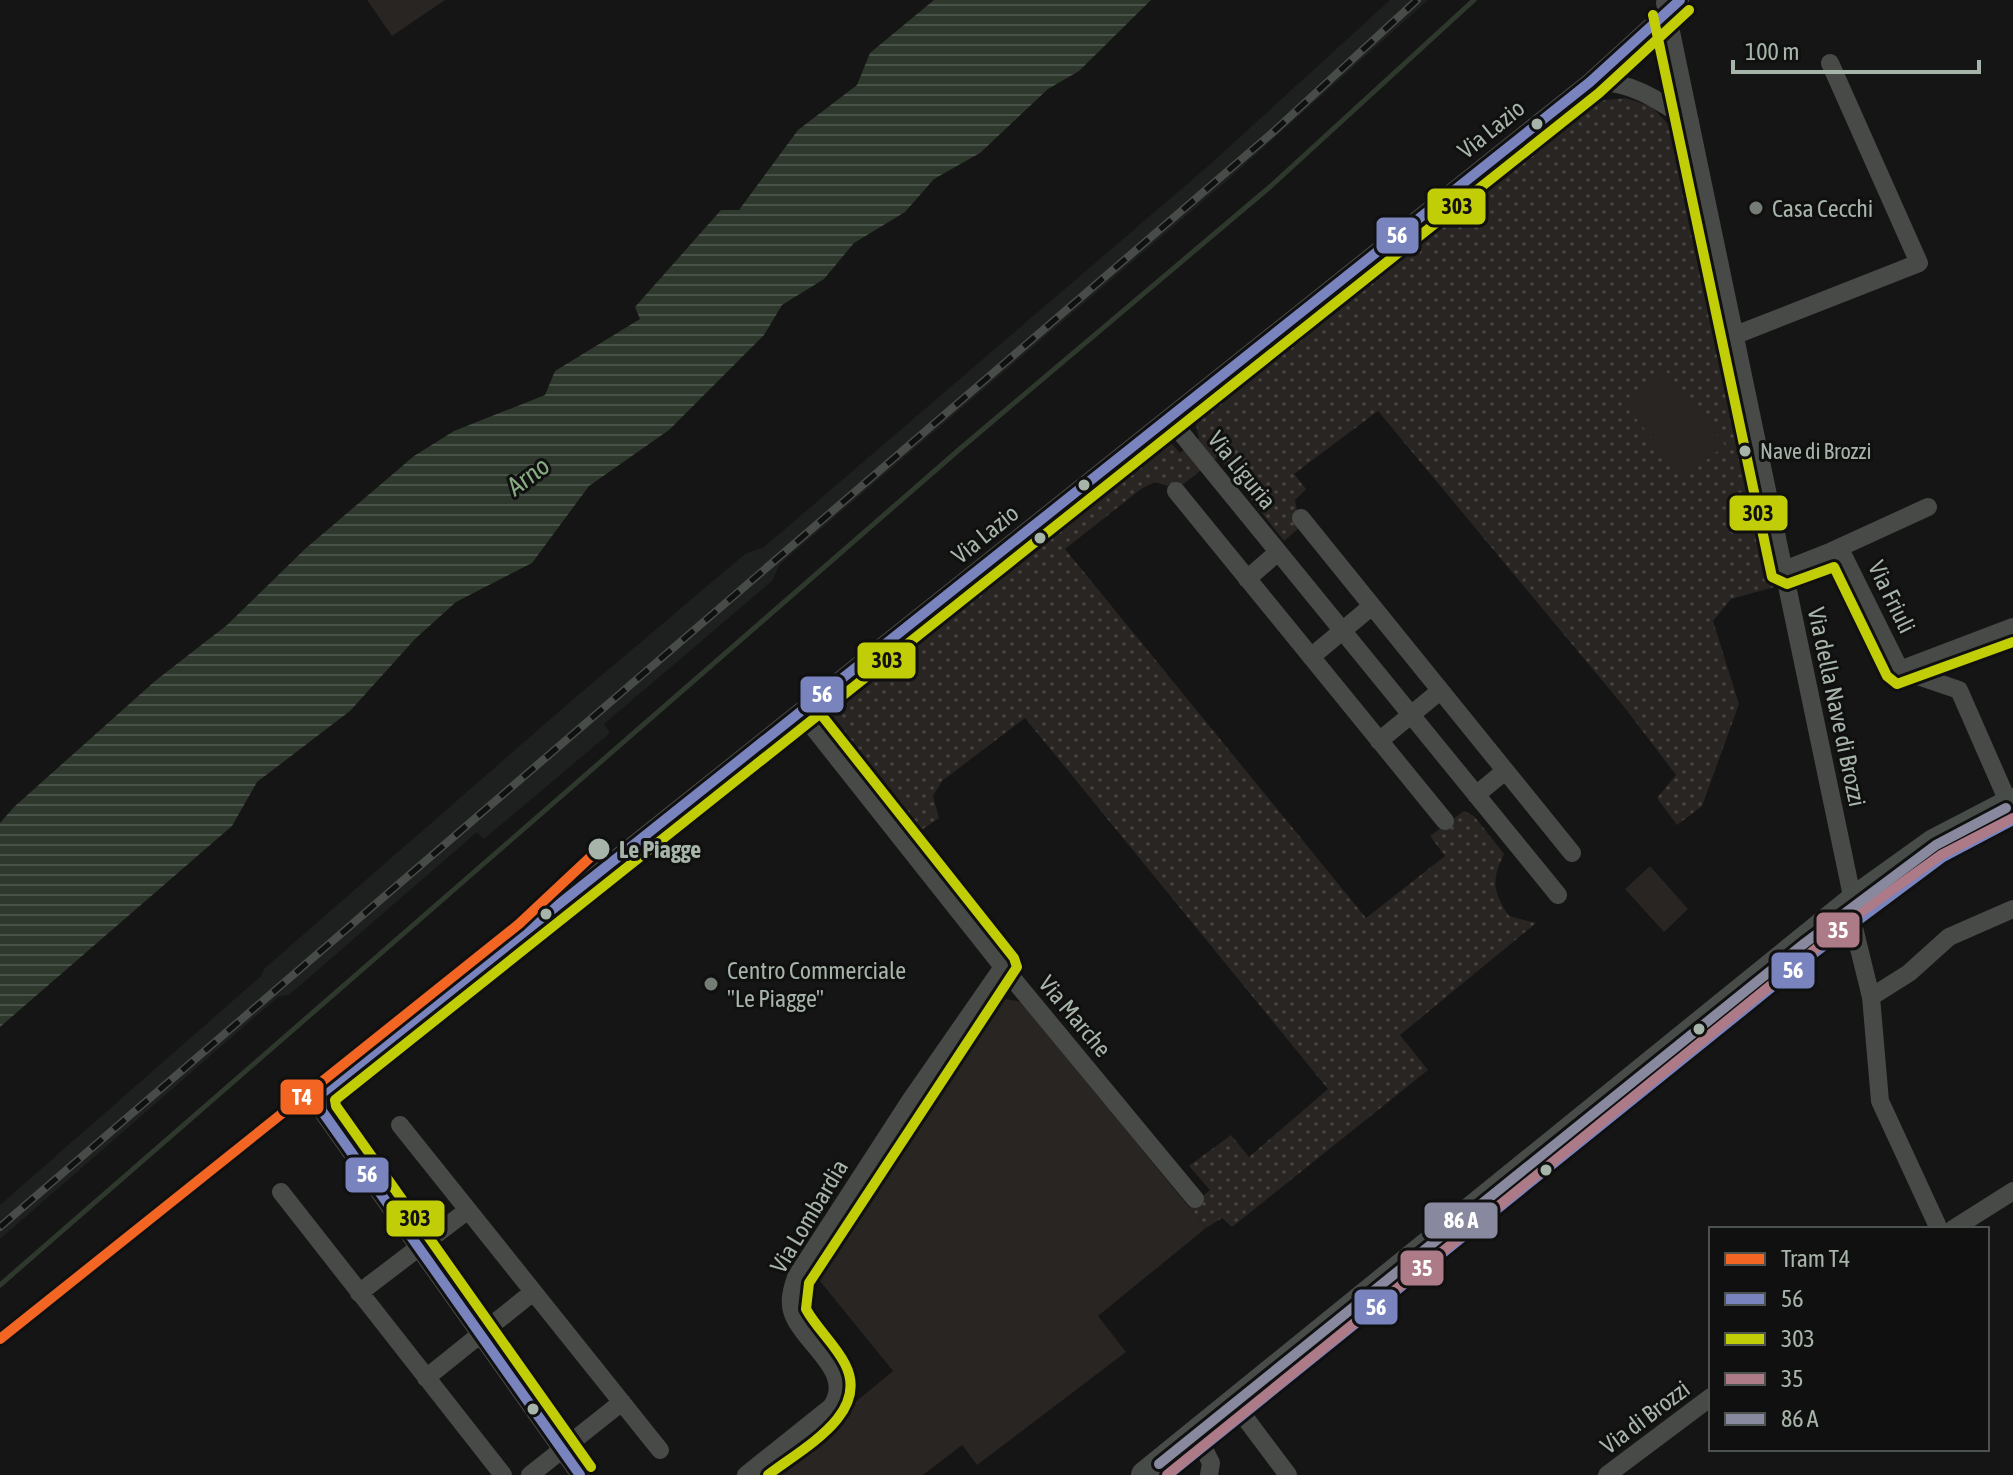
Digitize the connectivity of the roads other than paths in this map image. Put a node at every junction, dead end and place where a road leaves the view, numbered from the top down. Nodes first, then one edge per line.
1 (1671, 4) edge
2 (1830, 63) dead end
3 (1590, 82) junction
4 (1690, 121) junction
5 (1733, 336) junction
6 (1169, 418) junction
7 (1176, 491) dead end
8 (1928, 507) dead end
9 (1301, 518) dead end
10 (1832, 551) junction
11 (1278, 552) junction
12 (1784, 570) junction
13 (1247, 579) junction
14 (1372, 606) junction
15 (2013, 627) edge
16 (1343, 630) junction
17 (1311, 657) junction
18 (1900, 670) junction
19 (1440, 691) junction
20 (801, 712) junction
21 (1410, 715) junction
22 (1379, 741) junction
23 (1505, 771) junction
24 (1476, 795) junction
25 (2012, 809) edge
26 (1445, 821) dead end
27 (1572, 853) dead end
28 (1558, 895) dead end
29 (2013, 909) edge
30 (1853, 912) junction
31 (1003, 967) junction
32 (1871, 997) junction
33 (400, 1125) dead end
34 (2013, 1191) edge
35 (281, 1192) dead end
36 (1195, 1199) dead end
37 (468, 1210) junction
38 (1938, 1227) edge
39 (1956, 1227) edge
40 (419, 1247) junction
41 (533, 1292) junction
42 (359, 1293) junction
43 (480, 1334) junction
44 (426, 1378) junction
45 (1709, 1398) edge
46 (622, 1402) junction
47 (1243, 1415) junction
48 (1203, 1447) junction
49 (562, 1450) junction
50 (660, 1450) dead end
51 (503, 1475) edge
52 (530, 1475) edge
53 (580, 1475) edge
54 (746, 1475) edge
55 (1145, 1475) edge
56 (1168, 1475) edge
57 (1209, 1475) edge
58 (1288, 1475) edge
59 (1607, 1475) edge

1 - 3 street, Via Lazio
1 - 4 street, Via della Nave di Brozzi
2 - 5 street
3 - 4 street
3 - 6 street, Via Lazio
4 - 5 street, Via della Nave di Brozzi
5 - 12 street, Via della Nave di Brozzi
6 - 11 street, Via Liguria
6 - 20 street, Via Lazio
7 - 13 street
8 - 10 street, Via Friuli
9 - 14 street, Via Liguria
10 - 12 street, Via Friuli
10 - 18 street, Via Friuli
11 - 13 street
11 - 16 street, Via Liguria
12 - 30 street, Via della Nave di Brozzi
13 - 17 street
14 - 16 street
14 - 19 street, Via Liguria
15 - 18 street, Via Friuli
16 - 17 street
16 - 21 street, Via Liguria
17 - 22 street
18 - 25 street, Via Friuli
19 - 21 street
19 - 23 street, Via Liguria
20 - 31 street, Via Marche
20 - 40 street, Via Lazio
21 - 22 street
21 - 24 street, Via Liguria
22 - 26 street
23 - 24 street
23 - 27 street, Via Liguria
24 - 28 street, Via Liguria
25 - 30 main road
29 - 32 street
30 - 32 street, Via della Nave di Brozzi
30 - 47 main road
30 - 55 main road
31 - 36 street, Via Marche
31 - 54 street, Via Lombardia
32 - 38 street, Via della Nave di Brozzi
33 - 37 street
34 - 39 street
35 - 42 street
37 - 40 street
37 - 41 street
40 - 42 street
40 - 43 street
41 - 43 street
41 - 46 street
42 - 44 street
43 - 44 street
43 - 49 street
44 - 51 street
45 - 59 street, Via di Brozzi
46 - 49 street
46 - 50 street
47 - 48 main road
47 - 58 street
48 - 56 main road
48 - 57 street
49 - 52 street
49 - 53 street

